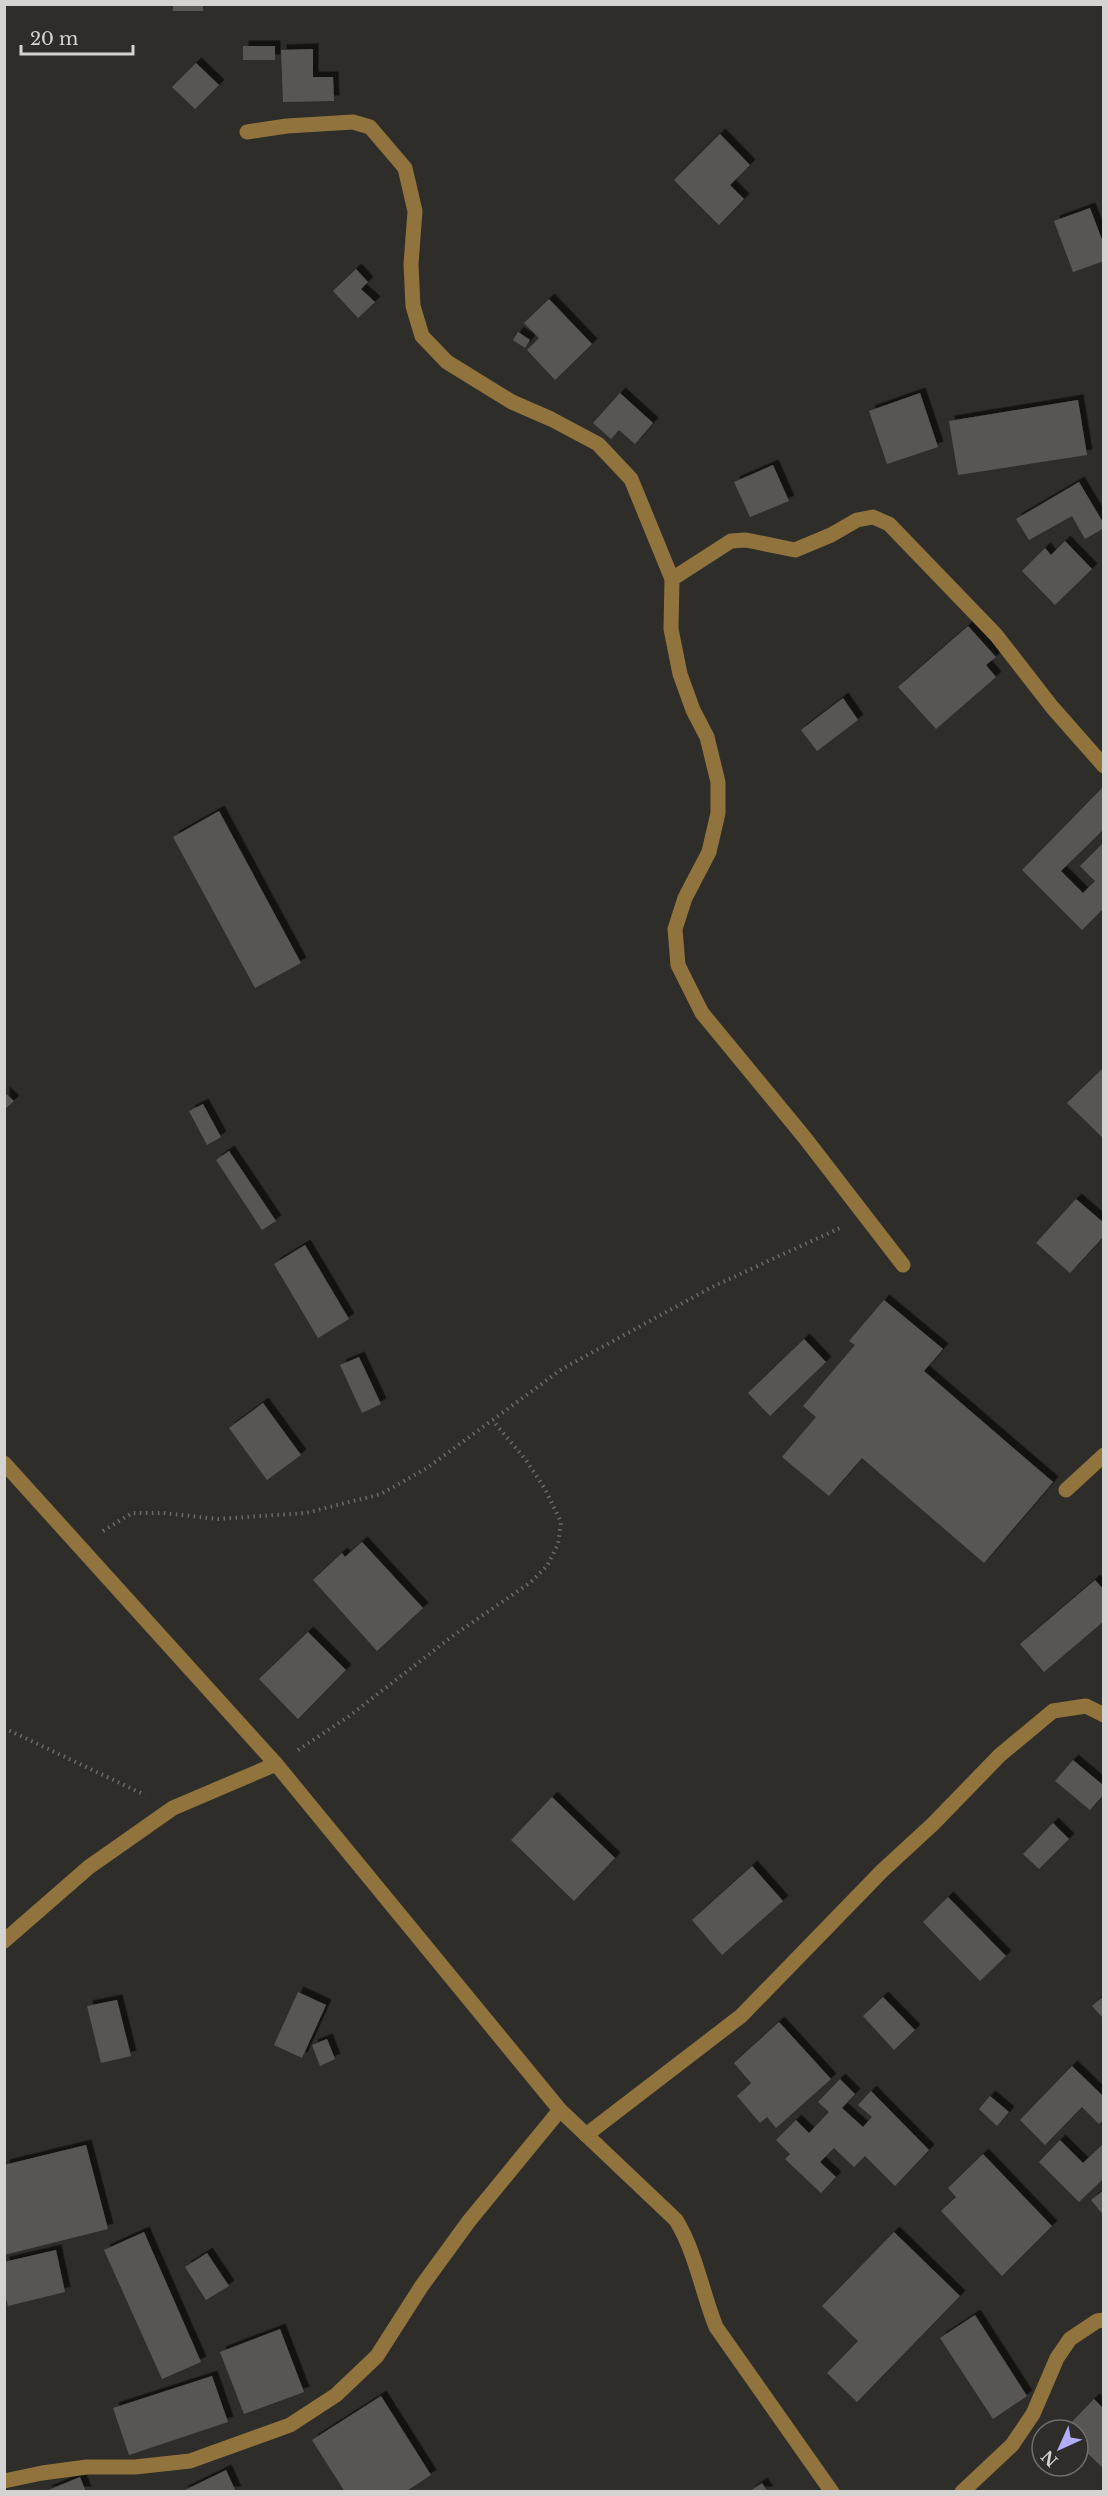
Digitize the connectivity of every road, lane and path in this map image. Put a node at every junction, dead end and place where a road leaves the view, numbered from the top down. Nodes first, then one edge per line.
1 (247, 132) dead end
2 (672, 579) junction
3 (1104, 766) edge
4 (866, 1216) junction
5 (903, 1265) dead end
6 (493, 1421) junction
7 (1104, 1455) edge
8 (4, 1464) edge
9 (1066, 1490) dead end
10 (80, 1548) junction
11 (1104, 1715) edge
12 (4, 1728) edge
13 (276, 1764) junction
14 (173, 1808) junction
15 (4, 1941) edge
16 (560, 2110) junction
17 (586, 2135) junction
18 (1104, 2320) edge
19 (4, 2481) edge
20 (832, 2492) edge
21 (962, 2492) edge

1 - 2 street
2 - 3 street
2 - 4 street
4 - 5 street
4 - 6 path
6 - 10 path
6 - 13 path
7 - 9 street
8 - 10 street
10 - 13 street
11 - 17 street
12 - 14 path
13 - 14 street
13 - 16 street
14 - 15 street
16 - 17 street
16 - 19 street
17 - 20 street
18 - 21 street

